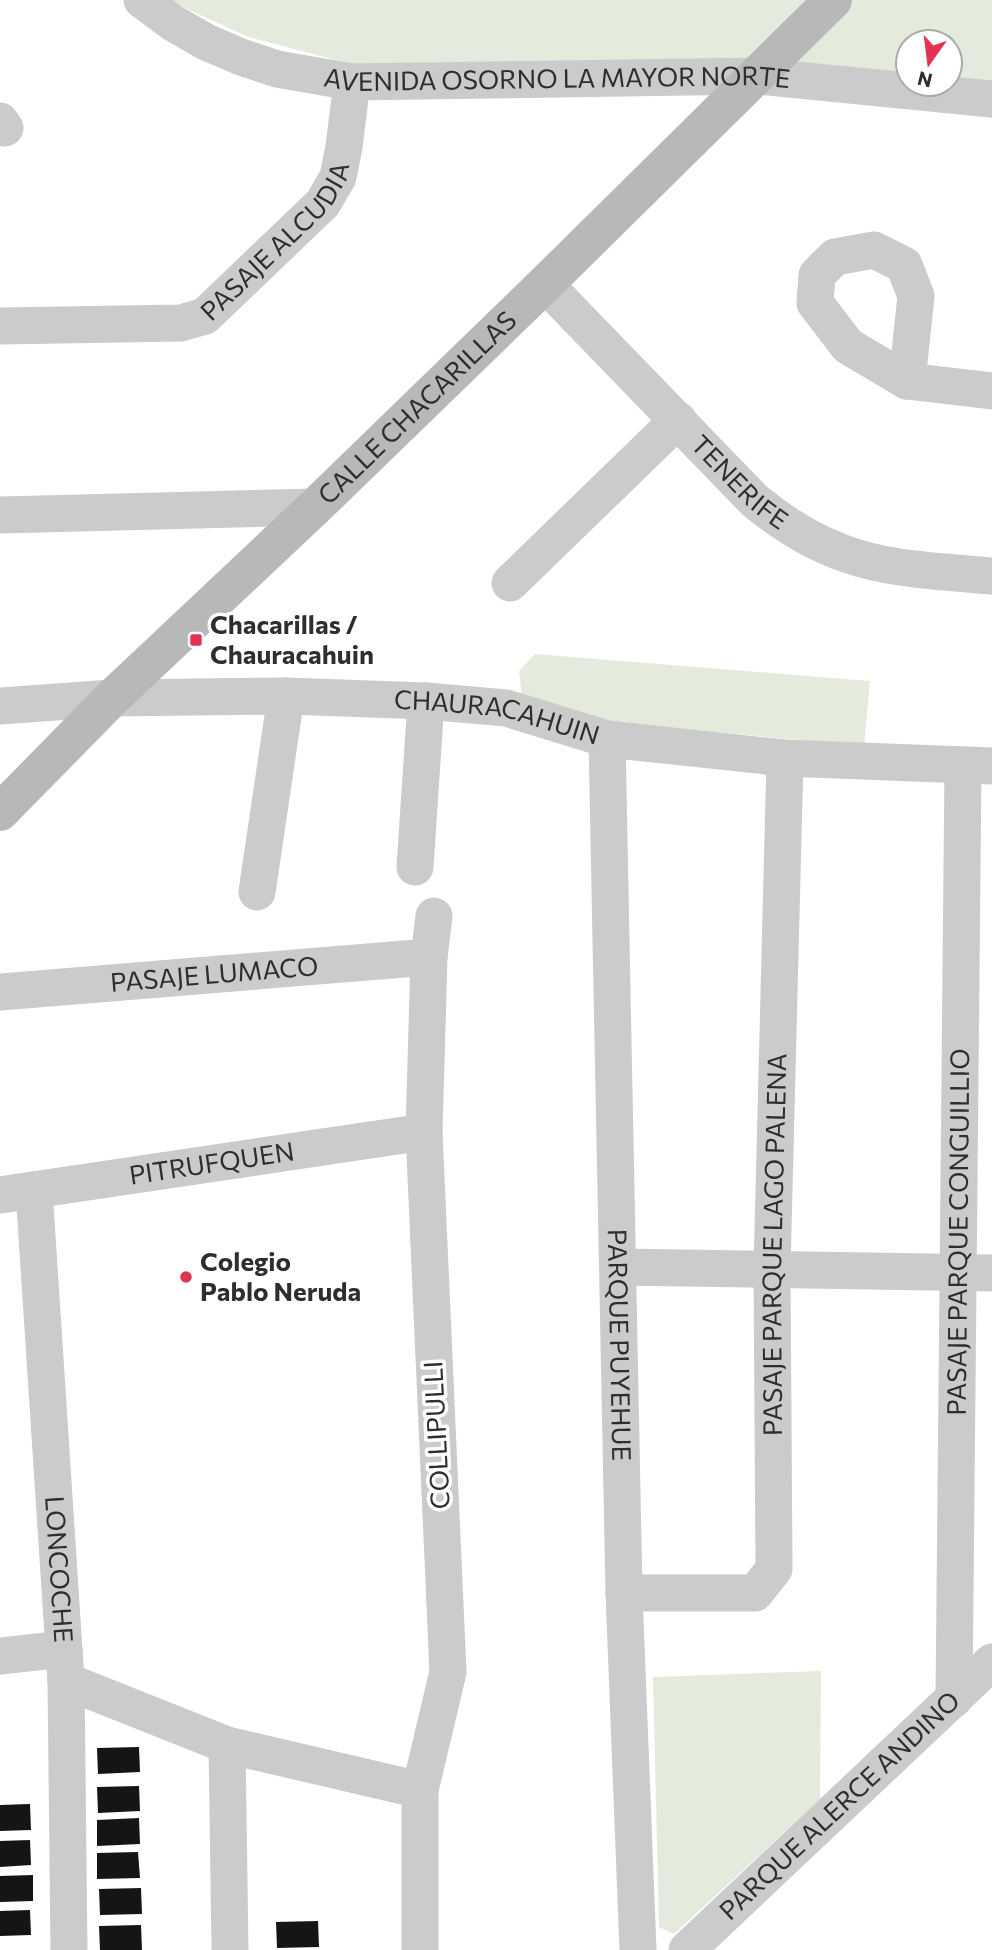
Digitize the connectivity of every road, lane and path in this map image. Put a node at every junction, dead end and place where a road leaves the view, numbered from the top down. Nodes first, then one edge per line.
1 (142, 0) edge
2 (833, 0) edge
3 (757, 76) junction
4 (352, 82) junction
5 (992, 99) edge
6 (545, 284) junction
7 (0, 326) edge
8 (907, 381) dead end
9 (992, 391) edge
10 (678, 420) junction
11 (315, 507) junction
12 (0, 515) edge
13 (992, 576) edge
14 (510, 583) dead end
15 (286, 696) junction
16 (113, 698) junction
17 (426, 701) junction
18 (0, 706) edge
19 (607, 739) junction
20 (785, 758) junction
21 (977, 766) edge
22 (0, 812) edge
23 (415, 867) dead end
24 (257, 892) dead end
25 (434, 916) dead end
26 (429, 957) junction
27 (0, 992) edge
28 (424, 1132) junction
29 (17, 1192) edge
30 (618, 1267) junction
31 (772, 1269) junction
32 (975, 1273) edge
33 (624, 1593) junction
34 (0, 1656) edge
35 (992, 1662) edge
36 (65, 1665) junction
37 (954, 1699) junction
38 (227, 1745) junction
39 (420, 1790) junction
40 (69, 1950) edge
41 (230, 1950) edge
42 (420, 1950) edge
43 (638, 1950) edge
44 (687, 1950) edge

1 - 4 street, AVENIDA OSORNO LA MAYOR NORTE
2 - 3 street, CALLE CHACARILLAS
3 - 4 street, AVENIDA OSORNO LA MAYOR NORTE
3 - 5 street, AVENIDA OSORNO LA MAYOR NORTE
3 - 6 street, CALLE CHACARILLAS
4 - 7 street, PASAJE ALCUDIA
6 - 10 street, TENERIFE
6 - 11 street, CALLE CHACARILLAS
8 - 9 street
10 - 13 street, TENERIFE
10 - 14 street
11 - 12 street
11 - 16 street, CALLE CHACARILLAS
15 - 16 street, CHAURACAHUIN
15 - 17 street, CHAURACAHUIN
15 - 24 street
16 - 18 street, CHAURACAHUIN
16 - 22 street, CALLE CHACARILLAS
17 - 19 street, CHAURACAHUIN
17 - 23 street
19 - 20 street, CHAURACAHUIN
19 - 30 street, PARQUE PUYEHUE
20 - 21 street, CHAURACAHUIN
20 - 31 street, PASAJE PARQUE LAGO PALENA
21 - 32 street, PASAJE PARQUE CONGUILLIO
25 - 26 street, COLLIPULLI
26 - 27 street, PASAJE LUMACO
26 - 28 street, COLLIPULLI
28 - 29 street, PITRUFQUEN
28 - 39 street, COLLIPULLI
29 - 36 street, LONCOCHE
30 - 31 street
30 - 33 street, PARQUE PUYEHUE
31 - 32 street
31 - 33 street, PASAJE PARQUE LAGO PALENA
32 - 37 street, PASAJE PARQUE CONGUILLIO
33 - 43 street, PARQUE PUYEHUE
34 - 36 street
35 - 37 street, PARQUE ALERCE ANDINO
36 - 38 street
36 - 40 street, LONCOCHE
37 - 44 street, PARQUE ALERCE ANDINO
38 - 39 street
38 - 41 street
39 - 42 street, COLLIPULLI

